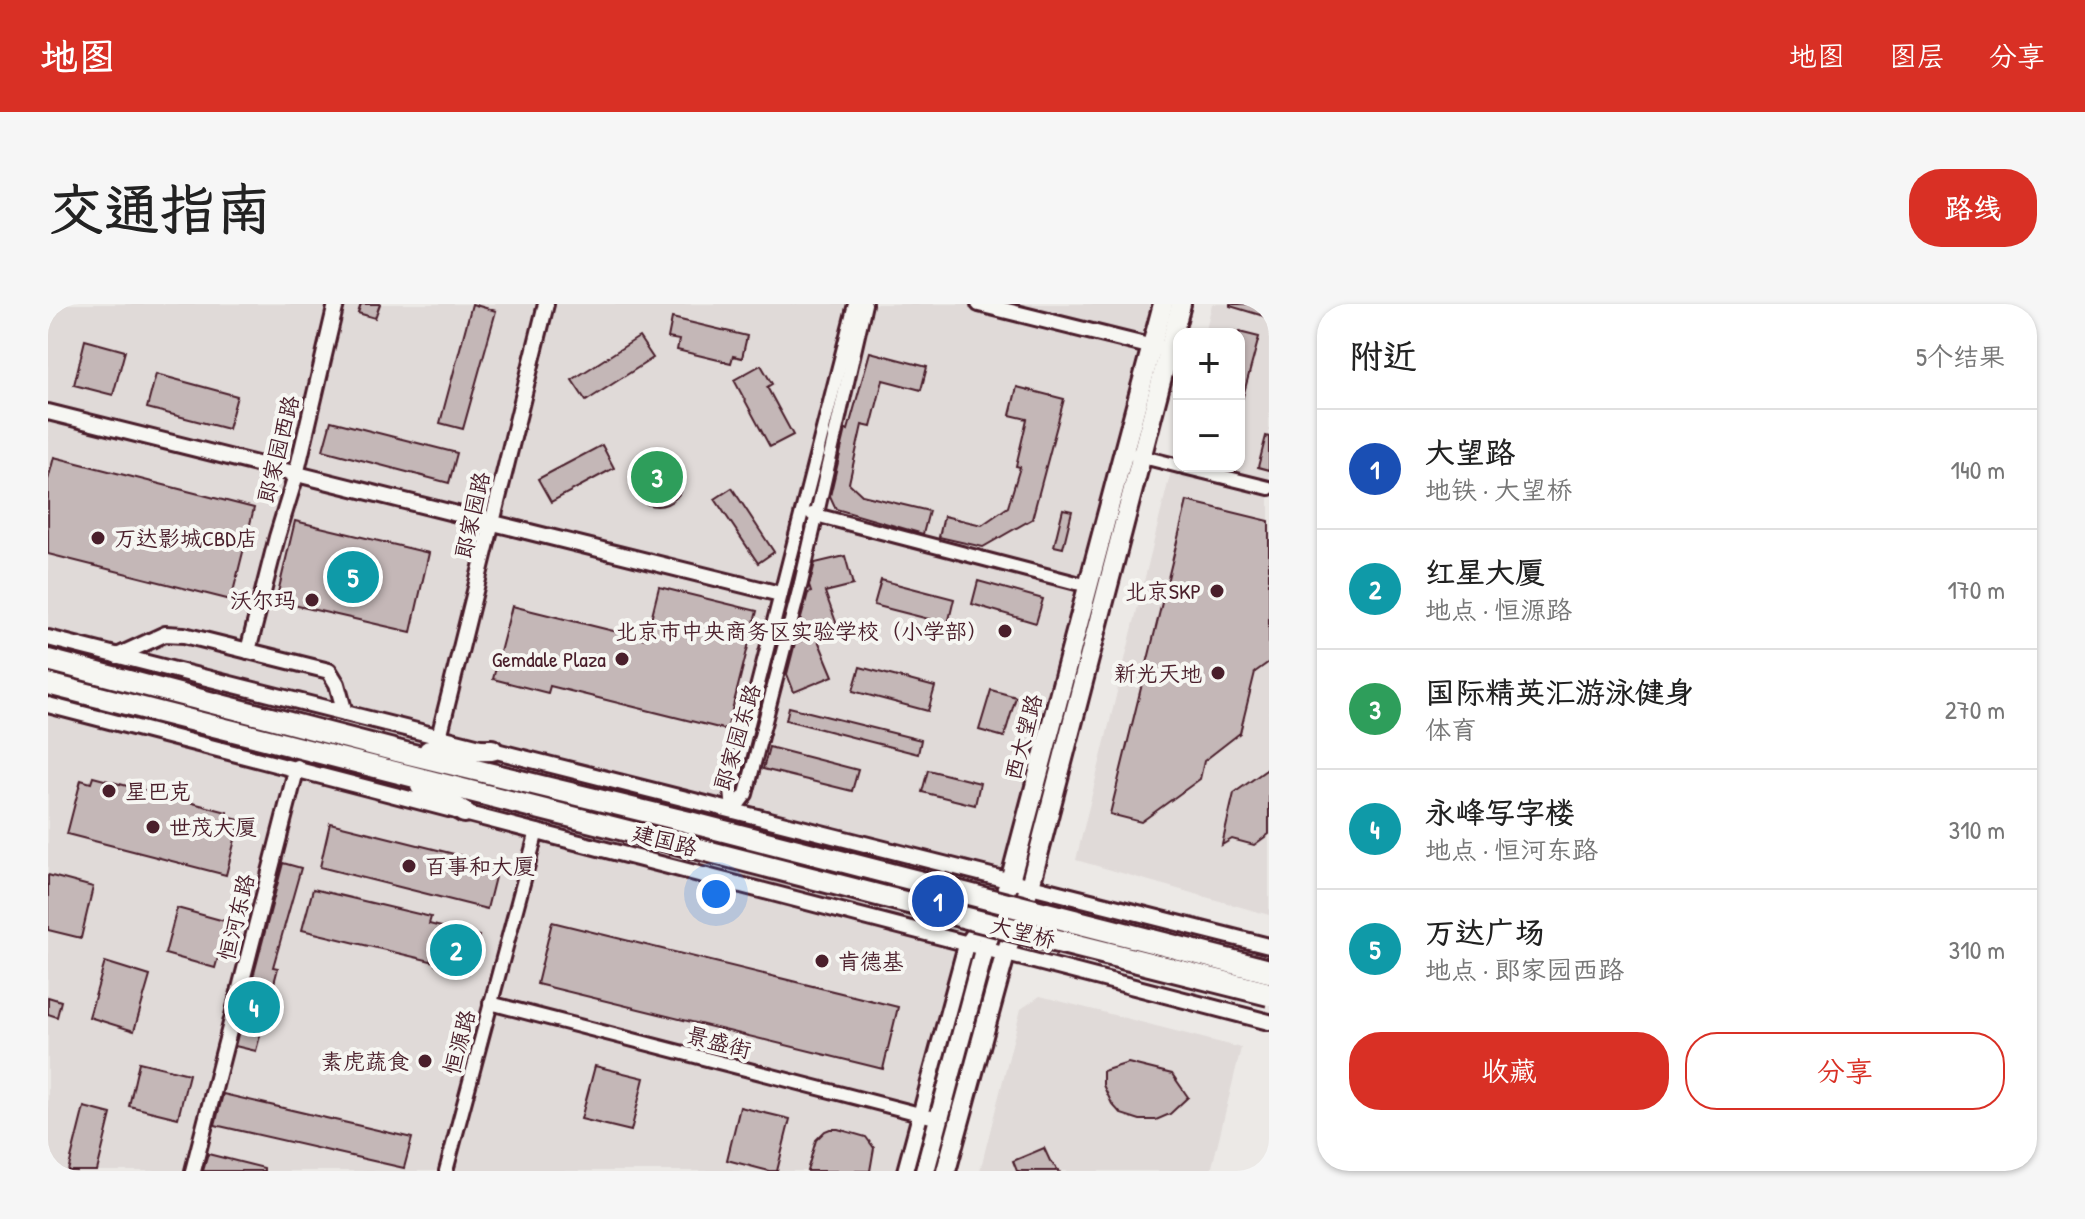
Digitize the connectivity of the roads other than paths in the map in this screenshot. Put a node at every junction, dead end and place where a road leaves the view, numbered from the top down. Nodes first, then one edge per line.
1 (336, 304) edge
2 (546, 304) edge
3 (855, 304) edge
4 (865, 304) edge
5 (979, 304) edge
6 (1163, 304) edge
7 (1181, 304) edge
8 (1160, 349) junction
9 (48, 412) edge
10 (1132, 454) junction
11 (1173, 464) edge
12 (1204, 472) edge
13 (296, 475) junction
14 (1269, 488) edge
15 (801, 511) junction
16 (817, 516) junction
17 (493, 522) junction
18 (1088, 586) junction
19 (780, 594) junction
20 (48, 638) edge
21 (248, 651) junction
22 (117, 656) junction
23 (48, 660) edge
24 (48, 684) edge
25 (48, 705) edge
26 (345, 713) junction
27 (439, 737) junction
28 (492, 750) junction
29 (397, 751) junction
30 (297, 767) junction
31 (401, 774) junction
32 (733, 811) junction
33 (464, 812) junction
34 (689, 822) joint
35 (537, 831) junction
36 (683, 845) joint
37 (1010, 881) junction
38 (1030, 886) junction
39 (1011, 905) joint
40 (1114, 908) junction
41 (1002, 927) joint
42 (1269, 946) edge
43 (975, 947) junction
44 (1005, 955) junction
45 (1269, 971) edge
46 (1096, 978) junction
47 (1269, 994) edge
48 (490, 1003) junction
49 (1269, 1022) edge
50 (930, 1117) junction
51 (193, 1171) edge
52 (446, 1171) edge
53 (905, 1171) edge
54 (925, 1171) edge
55 (946, 1171) edge

1 - 13 street, 郎家园西路
2 - 17 street, 郎家园路
3 - 15 street, 郎家园东路
4 - 16 street, 郎家园东路
5 - 8 street
6 - 8 main road, 西大望路
7 - 8 main road, 西大望路
8 - 10 main road, 西大望路
9 - 13 street
10 - 11 street
10 - 18 main road, 西大望路
10 - 38 main road, 西大望路
12 - 14 street
13 - 17 street
13 - 21 street, 郎家园西路
15 - 16 street
15 - 19 street, 郎家园东路
16 - 18 street
16 - 32 street, 郎家园东路
17 - 19 street
17 - 27 street, 郎家园路
18 - 37 main road, 西大望路
19 - 32 street, 郎家园东路
20 - 22 street, 建国路
21 - 22 street
21 - 26 street
22 - 26 street, 建国路
23 - 29 highway, 建国路
24 - 31 highway, 建国路
25 - 30 street, 建国路
26 - 27 street, 建国路
27 - 28 street, 建国路
28 - 29 highway
28 - 32 street, 建国路
29 - 34 highway, 建国路
30 - 33 street, 建国路
30 - 51 street, 恒河东路
31 - 33 highway
31 - 36 highway, 建国路
32 - 37 street, 建国路
33 - 35 street, 建国路
34 - 39 highway, 大望桥, bridge
35 - 43 street, 建国路
35 - 48 street, 恒源路
36 - 41 highway, 大望桥, bridge
37 - 38 street, 建国路
37 - 43 main road, 西大望路
38 - 40 street, 建国路
38 - 44 main road, 西大望路
39 - 45 highway, 大望桥, bridge
40 - 42 street, 建国路
40 - 46 street
41 - 47 highway, 大望桥, bridge
43 - 44 street, 建国路
43 - 50 main road
44 - 46 street, 建国路
44 - 55 main road
46 - 49 street, 建国路
48 - 50 street, 景盛街
48 - 52 street, 恒源路
50 - 53 street
50 - 54 main road

